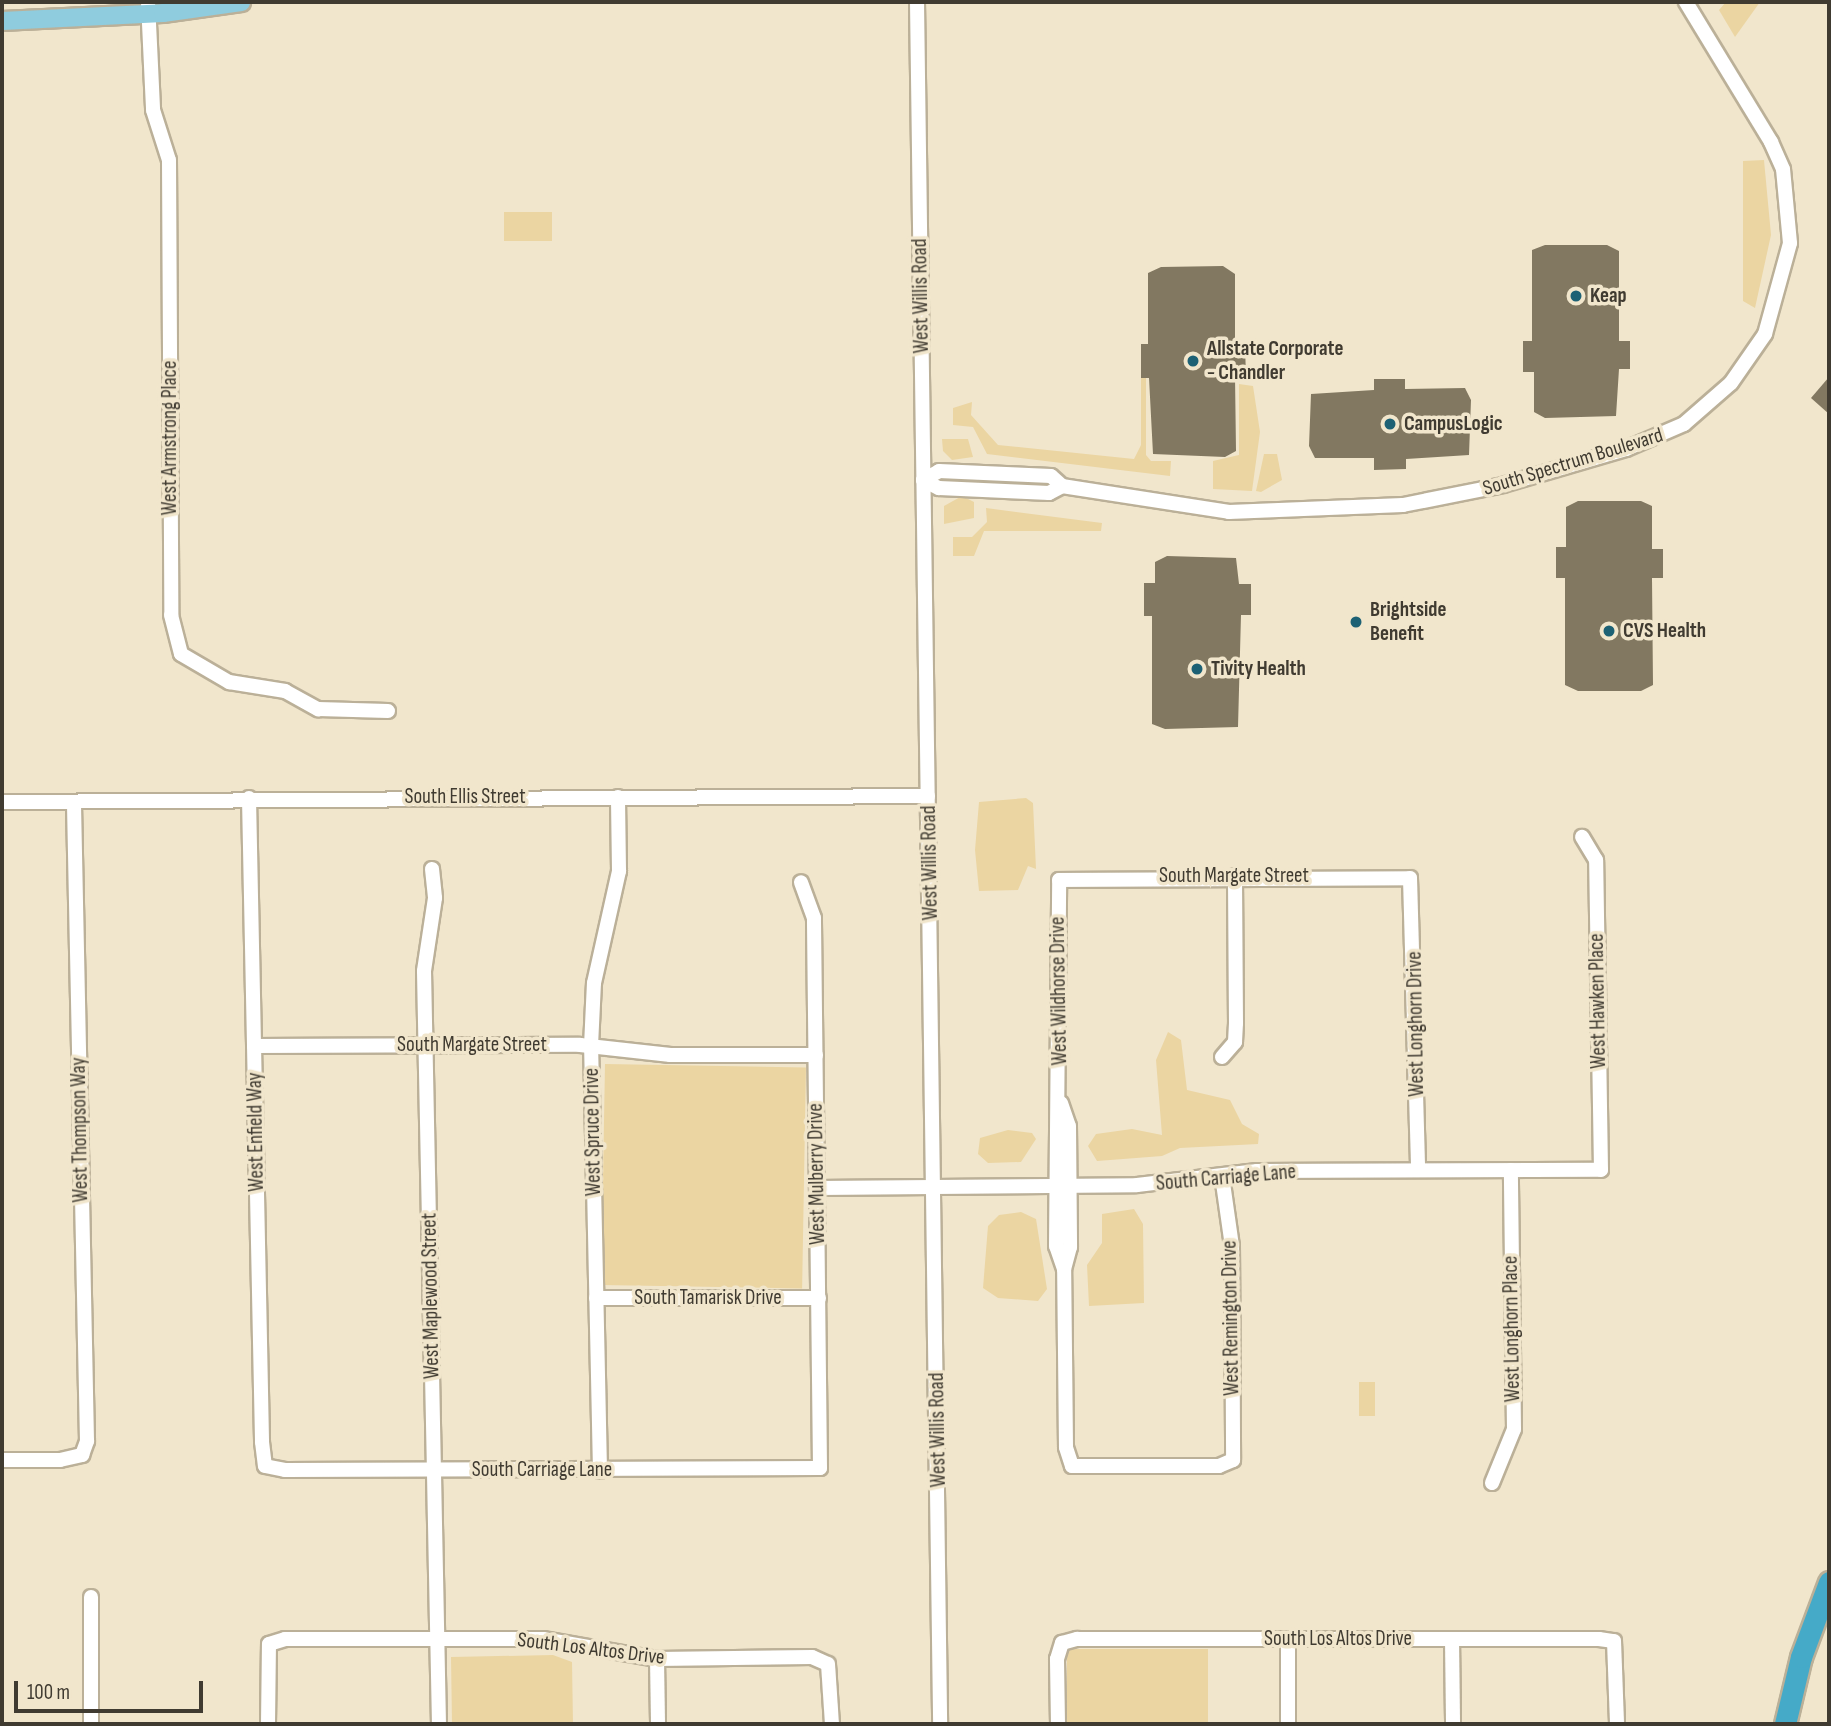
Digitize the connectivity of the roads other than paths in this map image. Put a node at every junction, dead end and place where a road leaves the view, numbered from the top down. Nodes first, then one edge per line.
1 (241, 2) edge
2 (918, 2) edge
3 (1686, 2) edge
4 (148, 7) edge
5 (2, 21) edge
6 (923, 480) junction
7 (388, 711) dead end
8 (928, 796) junction
9 (618, 797) junction
10 (249, 798) junction
11 (2, 802) edge
12 (74, 804) junction
13 (1582, 837) dead end
14 (432, 869) dead end
15 (1235, 876) junction
16 (1410, 878) joint
17 (1059, 880) joint
18 (801, 882) dead end
19 (426, 1044) junction
20 (254, 1046) junction
21 (591, 1046) junction
22 (816, 1055) junction
23 (1222, 1057) dead end
24 (1418, 1170) junction
25 (1511, 1170) junction
26 (1601, 1170) joint
27 (1222, 1176) junction
28 (935, 1185) junction
29 (1063, 1186) junction
30 (818, 1188) junction
31 (596, 1298) junction
32 (819, 1298) junction
33 (2, 1460) edge
34 (265, 1466) joint
35 (1072, 1466) joint
36 (820, 1468) joint
37 (434, 1469) junction
38 (600, 1471) junction
39 (1492, 1483) dead end
40 (1829, 1564) edge
41 (1829, 1582) edge
42 (91, 1597) dead end
43 (436, 1639) junction
44 (1452, 1639) junction
45 (1288, 1640) junction
46 (1801, 1657) junction
47 (657, 1658) junction
48 (91, 1724) edge
49 (268, 1724) edge
50 (439, 1724) edge
51 (658, 1724) edge
52 (832, 1724) edge
53 (940, 1724) edge
54 (1058, 1724) edge
55 (1288, 1724) edge
56 (1453, 1724) edge
57 (1617, 1724) edge
58 (1785, 1724) edge

1 - 4 main road
2 - 6 street, West Willis Road
3 - 6 street, South Spectrum Boulevard
4 - 5 main road
4 - 7 street, West Armstrong Place
6 - 8 street, West Willis Road
8 - 9 street, South Ellis Street
8 - 28 street, West Willis Road
9 - 10 street, South Ellis Street
9 - 21 street, West Spruce Drive
10 - 12 street, South Ellis Street
10 - 20 street, West Enfield Way
11 - 12 street, South Ellis Street
12 - 33 street, West Thompson Way
13 - 26 street, West Hawken Place
14 - 19 street, West Maplewood Street
15 - 16 street, South Margate Street
15 - 17 street, South Margate Street
15 - 23 street
16 - 24 street, West Longhorn Drive
17 - 29 street, West Wildhorse Drive
18 - 22 street, West Mulberry Drive
19 - 20 street, South Margate Street
19 - 21 street, South Margate Street
19 - 37 street, West Maplewood Street
20 - 34 street, West Enfield Way
21 - 22 street, South Margate Street
21 - 31 street, West Spruce Drive
22 - 30 street, West Mulberry Drive
24 - 25 street, South Carriage Lane
24 - 27 street, South Carriage Lane
25 - 26 street, South Carriage Lane
25 - 39 street, West Longhorn Place
27 - 29 street, South Carriage Lane
27 - 35 street, West Remington Drive
28 - 29 street, South Carriage Lane
28 - 30 street, South Carriage Lane
28 - 53 street, West Willis Road
29 - 35 street, West Wildhorse Drive
30 - 32 street, West Mulberry Drive
31 - 32 street, South Tamarisk Drive
31 - 38 street, West Spruce Drive
32 - 36 street, West Mulberry Drive
34 - 37 street, South Carriage Lane
36 - 38 street, South Carriage Lane
37 - 38 street, South Carriage Lane
37 - 43 street, West Maplewood Street
40 - 46 highway
41 - 46 highway
42 - 48 street
43 - 47 street, South Los Altos Drive
43 - 49 street, South Los Altos Drive
43 - 50 street, West Maplewood Street
44 - 45 street, South Los Altos Drive
44 - 56 street
44 - 57 street, South Los Altos Drive
45 - 54 street, South Los Altos Drive
45 - 55 street
46 - 58 highway
47 - 51 street
47 - 52 street, South Los Altos Drive

